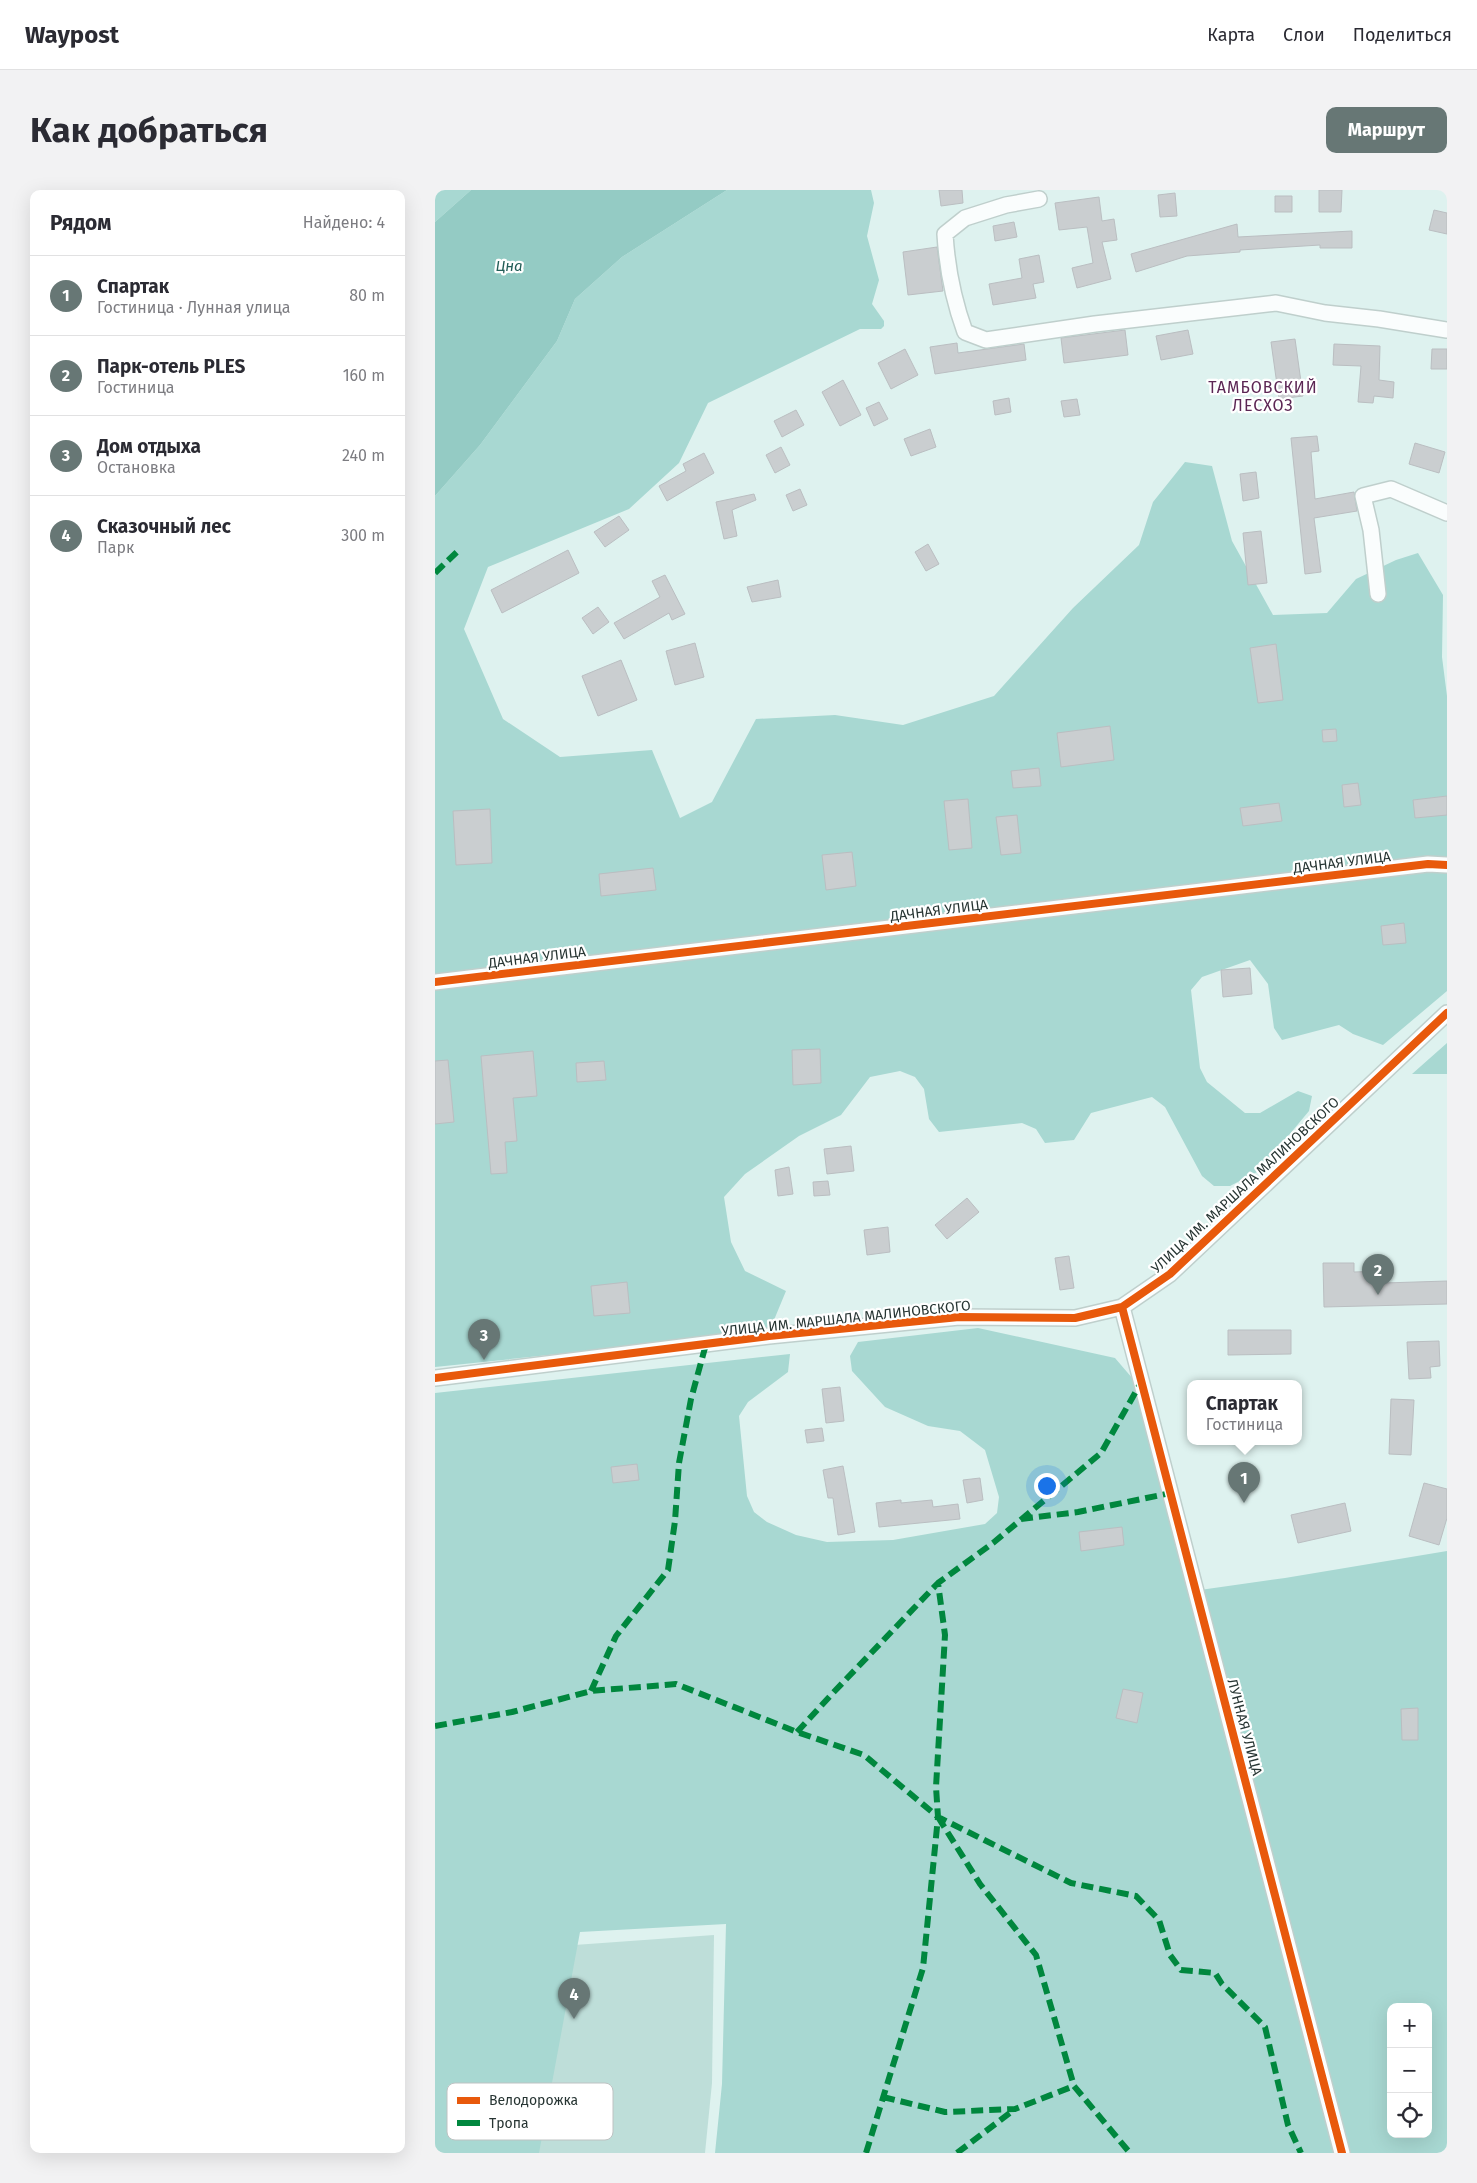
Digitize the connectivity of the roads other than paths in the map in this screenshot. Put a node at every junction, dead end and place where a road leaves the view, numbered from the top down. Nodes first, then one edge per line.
1 (1039, 198) dead end
2 (1447, 330) edge
3 (1447, 512) edge
4 (1378, 594) dead end
5 (1447, 865) edge
6 (435, 982) edge
7 (1447, 1013) edge
8 (1122, 1308) junction
9 (435, 1378) edge
10 (1342, 2153) edge

1 - 2 street
3 - 4 street
5 - 6 street, ДАЧНАЯ УЛИЦА
7 - 8 street, УЛИЦА ИМ. МАРШАЛА МАЛИНОВСКОГО
8 - 9 street, УЛИЦА ИМ. МАРШАЛА МАЛИНОВСКОГО
8 - 10 street, ЛУННАЯ УЛИЦА

